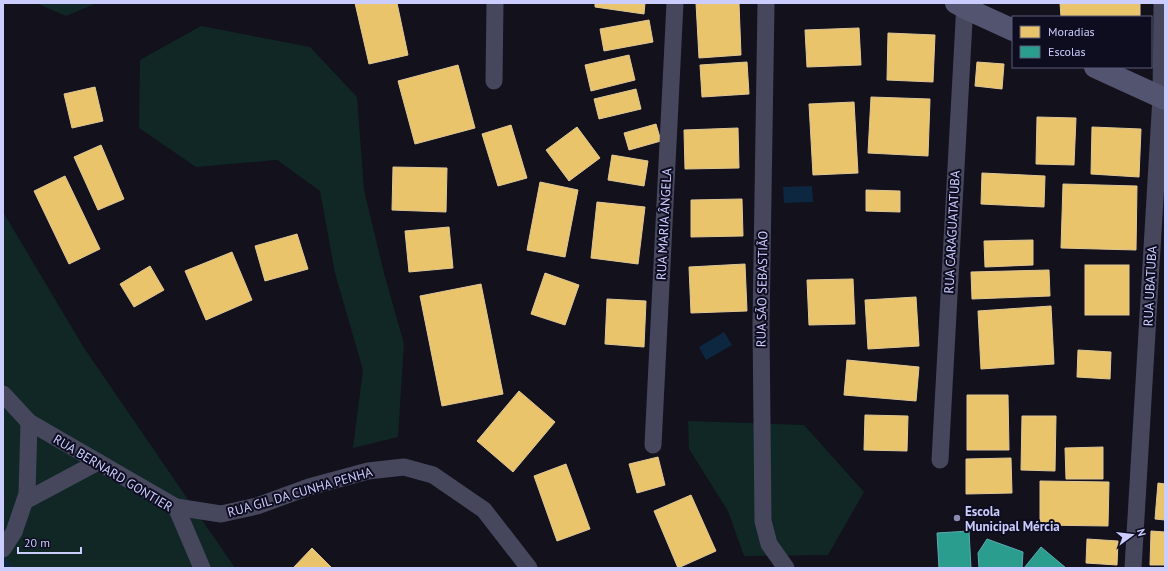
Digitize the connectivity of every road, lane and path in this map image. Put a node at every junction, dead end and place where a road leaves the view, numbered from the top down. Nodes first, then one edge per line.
1 (495, 3) edge
2 (675, 3) edge
3 (766, 3) edge
4 (1162, 3) edge
5 (962, 5) edge
6 (1012, 30) edge
7 (1097, 68) edge
8 (494, 81) dead end
9 (1163, 98) edge
10 (3, 394) edge
11 (29, 422) junction
12 (653, 445) dead end
13 (940, 460) dead end
14 (98, 462) junction
15 (25, 501) junction
16 (176, 507) junction
17 (3, 549) edge
18 (202, 568) edge
19 (529, 568) edge
20 (786, 568) edge
21 (1133, 568) edge

1 - 8 street
2 - 12 street, RUA MARIA ÂNGELA
3 - 20 street, RUA SÃO SEBASTIÃO
4 - 9 street, RUA UBATUBA
5 - 6 main road
5 - 13 street, RUA CARAGUATATUBA
7 - 9 main road
9 - 21 street, RUA UBATUBA
10 - 11 street, RUA BERNARD GONTIER
11 - 14 street, RUA BERNARD GONTIER
11 - 15 street
14 - 15 street
14 - 16 street, RUA BERNARD GONTIER
15 - 17 street
16 - 18 street, RUA BERNARD GONTIER
16 - 19 street, RUA GIL DA CUNHA PENHA

